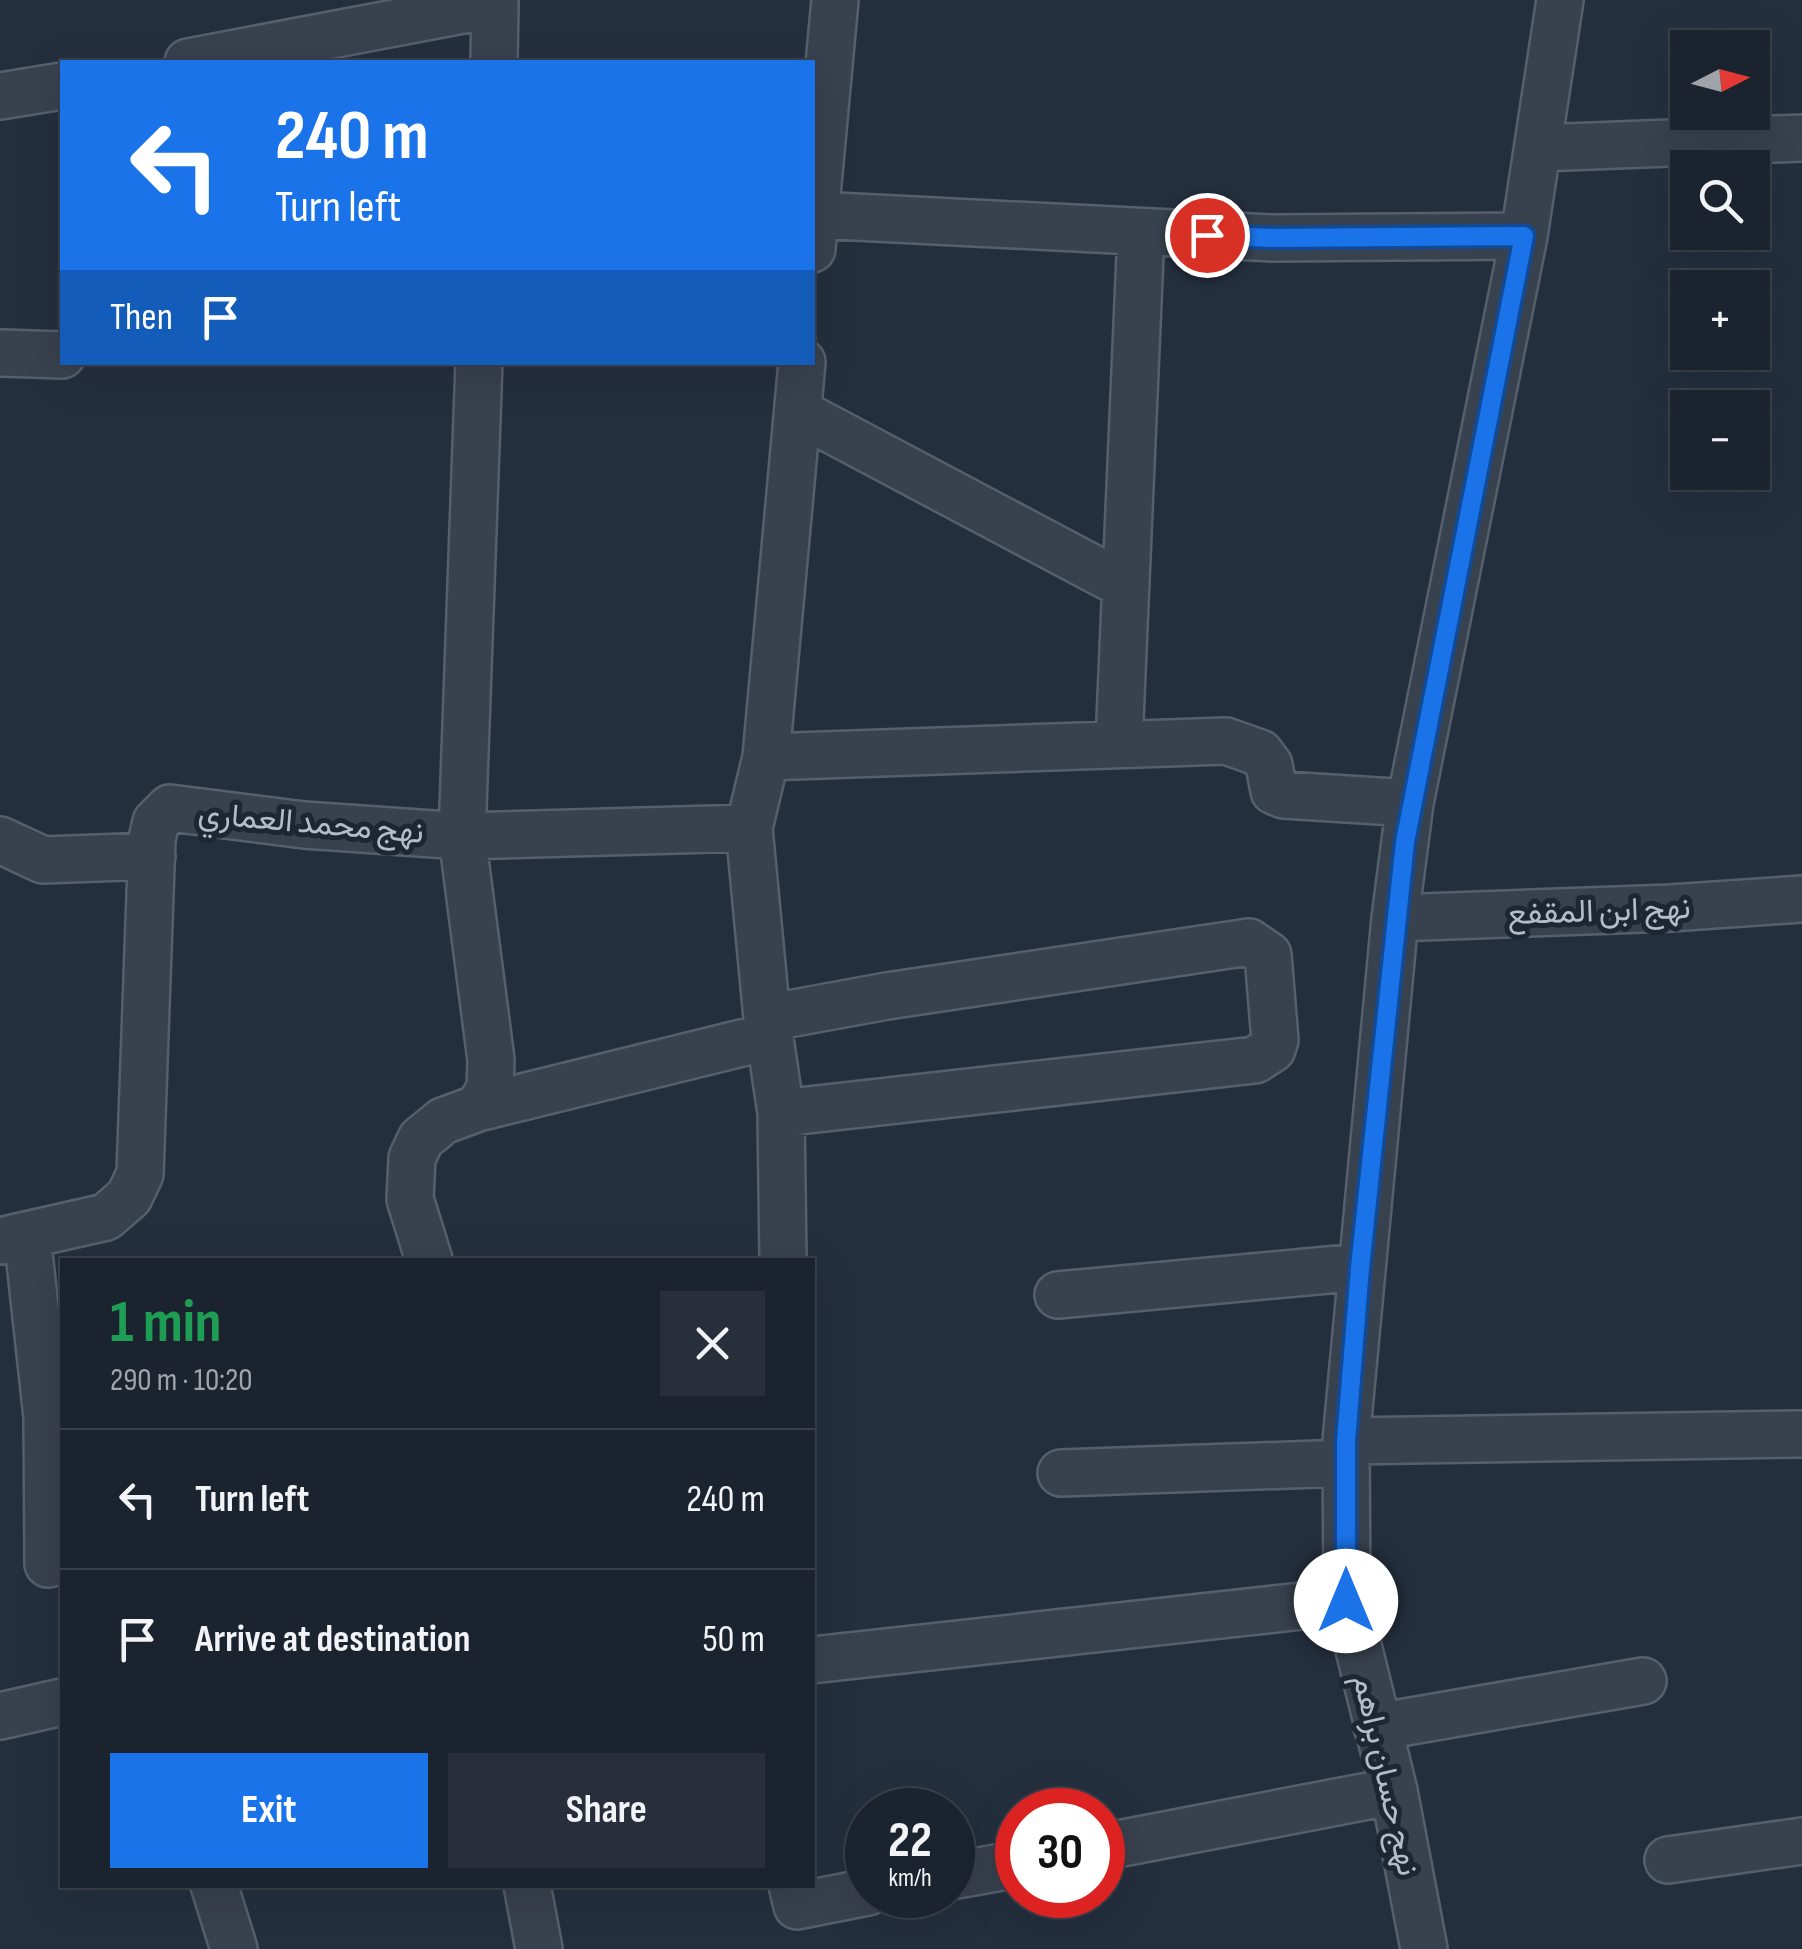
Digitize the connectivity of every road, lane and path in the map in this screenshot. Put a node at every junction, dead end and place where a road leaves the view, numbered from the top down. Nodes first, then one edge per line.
1 (835, 0) edge
2 (1560, 0) edge
3 (495, 2) edge
4 (198, 60) edge
5 (494, 60) edge
6 (1802, 138) edge
7 (1540, 148) junction
8 (815, 221) edge
9 (815, 232) edge
10 (1140, 232) junction
11 (1524, 236) junction
12 (1, 354) edge
13 (60, 355) edge
14 (479, 365) edge
15 (802, 365) edge
16 (798, 412) junction
17 (1126, 586) junction
18 (1119, 743) junction
19 (766, 757) junction
20 (1410, 803) junction
21 (750, 828) junction
22 (462, 836) junction
23 (0, 840) edge
24 (152, 856) junction
25 (1802, 899) edge
26 (1395, 918) junction
27 (768, 1027) junction
28 (478, 1108) junction
29 (781, 1112) junction
30 (13, 1238) edge
31 (428, 1258) edge
32 (783, 1258) edge
33 (1360, 1268) junction
34 (1058, 1296) dead end
35 (1802, 1434) edge
36 (1346, 1452) junction
37 (1061, 1473) dead end
38 (60, 1561) edge
39 (1346, 1601) junction
40 (815, 1660) edge
41 (1643, 1681) dead end
42 (60, 1702) edge
43 (0, 1716) edge
44 (1377, 1726) junction
45 (1394, 1791) junction
46 (1802, 1841) edge
47 (1125, 1843) edge
48 (1668, 1860) dead end
49 (215, 1888) edge
50 (528, 1888) edge
51 (793, 1888) edge
52 (845, 1897) edge
53 (234, 1949) edge
54 (540, 1949) edge
55 (1424, 1949) edge

1 - 8 street
2 - 7 street, نهج حسان براهم
3 - 4 street
3 - 5 street
6 - 7 street
7 - 11 street, نهج حسان براهم
9 - 10 street
10 - 11 street
10 - 17 street
11 - 20 street, نهج حسان براهم
12 - 13 street
14 - 22 street
15 - 16 street
16 - 17 street
16 - 19 street
17 - 18 street
18 - 19 street
18 - 20 street
19 - 21 street
20 - 26 street, نهج حسان براهم
21 - 22 street, نهج محمد العماري
21 - 27 street
22 - 24 street, نهج محمد العماري
22 - 28 street
23 - 24 street
24 - 30 street, نهج محمد العماري
25 - 26 street, نهج ابن المقفع
26 - 33 street, نهج حسان براهم
27 - 28 street
27 - 29 street
27 - 29 street
28 - 31 street
29 - 32 street
30 - 38 street
33 - 34 street
33 - 36 street, نهج حسان براهم
35 - 36 street
36 - 37 street
36 - 39 street, نهج حسان براهم
39 - 40 street
39 - 44 street, نهج حسان براهم
41 - 44 street
42 - 43 street
44 - 45 street, نهج حسان براهم
45 - 47 street
45 - 55 street, نهج حسان براهم
46 - 48 street
49 - 53 street
50 - 54 street
51 - 52 street

